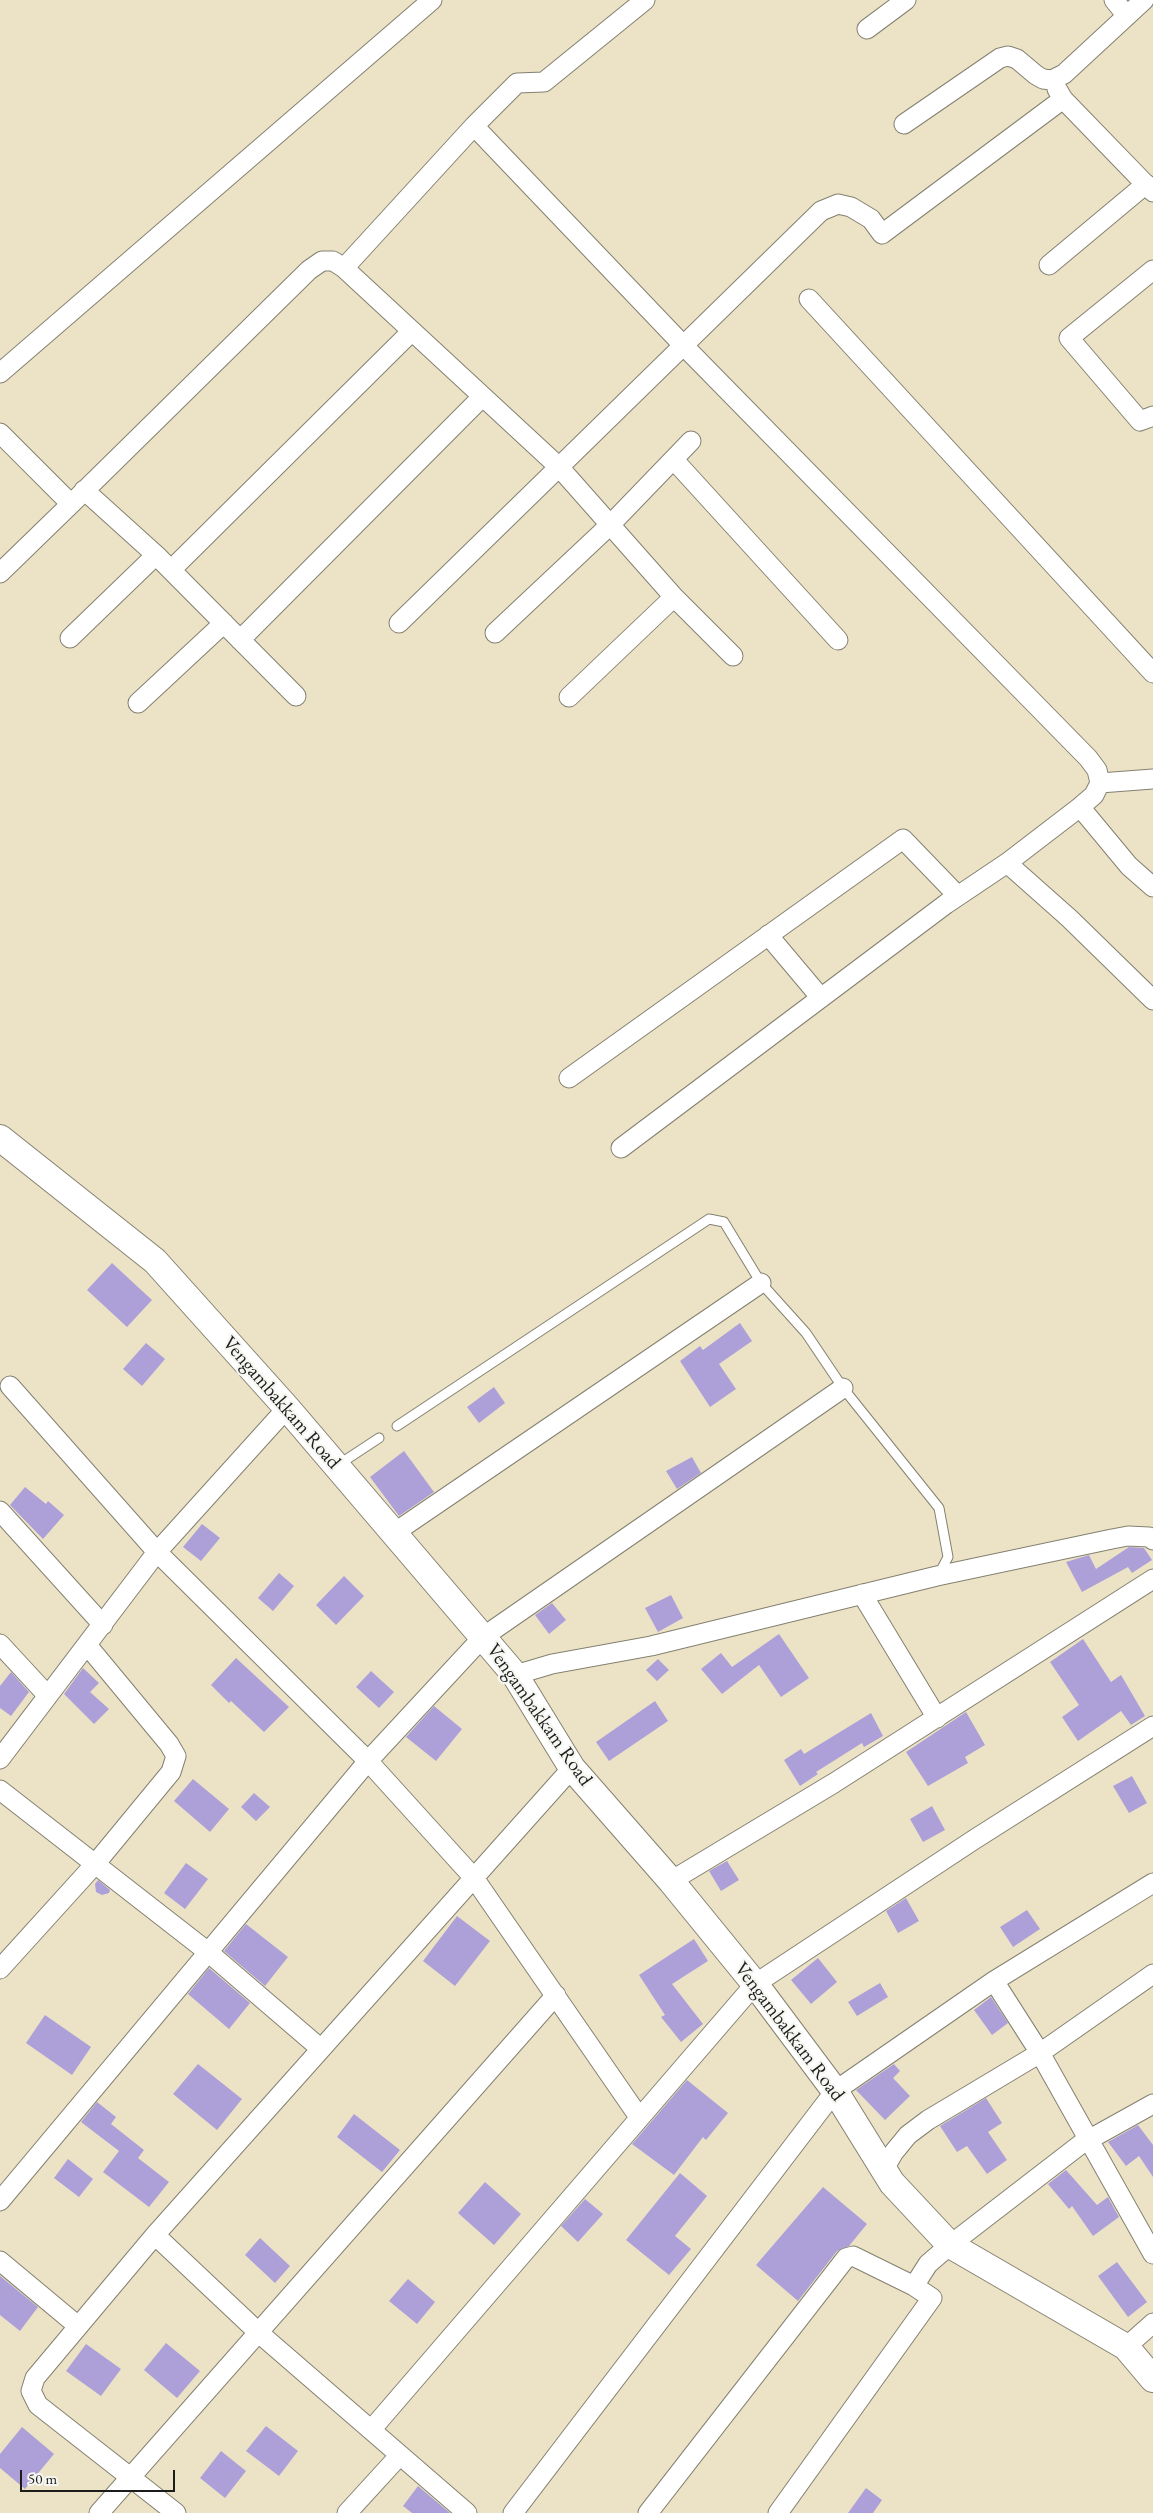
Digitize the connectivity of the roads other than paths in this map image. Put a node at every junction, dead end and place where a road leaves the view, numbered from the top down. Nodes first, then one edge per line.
1 (432, 0) edge
2 (645, 0) edge
3 (906, 0) edge
4 (1114, 0) edge
5 (1144, 0) edge
6 (1127, 16) junction
7 (867, 29) dead end
8 (1052, 80) junction
9 (1063, 99) junction
10 (904, 124) dead end
11 (474, 126) junction
12 (1150, 188) edge
13 (1049, 265) dead end
14 (344, 268) junction
15 (1153, 270) edge
16 (809, 299) dead end
17 (412, 331) junction
18 (683, 345) junction
19 (0, 373) edge
20 (482, 397) junction
21 (1153, 416) edge
22 (0, 433) edge
23 (691, 441) dead end
24 (674, 460) junction
25 (558, 467) junction
26 (84, 490) junction
27 (71, 504) junction
28 (610, 525) junction
29 (156, 555) junction
30 (171, 570) junction
31 (0, 573) edge
32 (674, 597) junction
33 (224, 623) junction
34 (399, 623) dead end
35 (496, 633) dead end
36 (70, 638) dead end
37 (240, 640) junction
38 (838, 640) dead end
39 (733, 656) dead end
40 (1153, 673) edge
41 (296, 696) dead end
42 (568, 697) dead end
43 (138, 703) dead end
44 (1153, 779) edge
45 (1100, 783) junction
46 (1080, 807) junction
47 (1007, 863) junction
48 (1153, 887) edge
49 (958, 896) junction
50 (768, 936) junction
51 (821, 998) junction
52 (1153, 1000) edge
53 (569, 1078) dead end
54 (0, 1138) edge
55 (621, 1148) dead end
56 (762, 1283) junction
57 (10, 1386) dead end
58 (843, 1388) junction
59 (287, 1408) junction
60 (397, 1426) dead end
61 (379, 1438) dead end
62 (336, 1466) junction
63 (0, 1511) edge
64 (394, 1533) junction
65 (1153, 1540) edge
66 (157, 1552) junction
67 (937, 1576) junction
68 (1153, 1579) edge
69 (862, 1594) junction
70 (103, 1625) junction
71 (483, 1637) junction
72 (0, 1644) edge
73 (87, 1645) junction
74 (516, 1675) junction
75 (48, 1696) junction
76 (937, 1718) junction
77 (1153, 1726) edge
78 (0, 1759) edge
79 (368, 1761) junction
80 (572, 1768) junction
81 (0, 1790) edge
82 (96, 1863) junction
83 (474, 1878) junction
84 (671, 1881) junction
85 (1153, 1883) edge
86 (208, 1952) junction
87 (0, 1969) edge
88 (1153, 1974) edge
89 (994, 1981) junction
90 (755, 1984) junction
91 (556, 1995) junction
92 (321, 2049) junction
93 (1040, 2053) junction
94 (835, 2091) junction
95 (1153, 2104) edge
96 (638, 2117) junction
97 (1088, 2141) junction
98 (884, 2169) junction
99 (0, 2201) edge
100 (155, 2234) junction
101 (950, 2245) junction
102 (1153, 2254) edge
103 (0, 2261) edge
104 (914, 2286) junction
105 (1153, 2323) edge
106 (78, 2326) junction
107 (259, 2333) junction
108 (1126, 2347) junction
109 (1153, 2379) edge
110 (371, 2430) junction
111 (400, 2455) junction
112 (132, 2478) junction
113 (99, 2513) edge
114 (176, 2513) edge
115 (346, 2513) edge
116 (467, 2513) edge
117 (513, 2513) edge
118 (648, 2513) edge
119 (778, 2513) edge

1 - 19 street
2 - 11 street
3 - 7 street
4 - 6 street
5 - 6 street
6 - 8 street
8 - 9 street
8 - 10 street
9 - 12 street
9 - 18 street
11 - 14 street
11 - 18 street
12 - 13 street
14 - 17 street
14 - 26 street
15 - 21 street
16 - 40 street
17 - 20 street
17 - 30 street
18 - 25 street
18 - 45 street
20 - 25 street
20 - 37 street
22 - 27 street
23 - 24 street
24 - 28 street
24 - 38 street
25 - 28 street
25 - 34 street
26 - 27 street
26 - 29 street
27 - 31 street
28 - 32 street
28 - 35 street
29 - 30 street
29 - 36 street
30 - 33 street
32 - 39 street
32 - 42 street
33 - 37 street
33 - 43 street
37 - 41 street
44 - 45 street
45 - 46 street
46 - 47 street
46 - 48 street
47 - 49 street
47 - 52 street
49 - 50 street
49 - 51 street
50 - 51 street
50 - 53 street
51 - 55 street
54 - 59 main road, Vengambakkam Road
56 - 58 lane
56 - 60 lane
56 - 64 street
57 - 66 street
58 - 67 lane
58 - 71 street
59 - 62 main road, Vengambakkam Road
59 - 66 street
61 - 62 lane
62 - 64 main road, Vengambakkam Road
63 - 70 street
64 - 71 main road, Vengambakkam Road
65 - 67 street
66 - 70 street
66 - 79 street
67 - 69 street
68 - 76 street
69 - 74 street
69 - 76 street
70 - 73 street
71 - 74 main road, Vengambakkam Road
71 - 79 street
72 - 75 street
73 - 75 street
73 - 82 street
74 - 80 main road, Vengambakkam Road
75 - 78 street
76 - 84 street
77 - 90 street
79 - 83 street
79 - 86 street
80 - 83 street
80 - 84 main road, Vengambakkam Road
81 - 82 street
82 - 86 street
82 - 87 street
83 - 91 street
83 - 92 street
84 - 90 main road, Vengambakkam Road
85 - 89 street
86 - 92 street
86 - 99 street
88 - 93 street
89 - 93 street
89 - 94 street
90 - 94 main road, Vengambakkam Road
90 - 96 street
91 - 96 street
91 - 107 street
92 - 100 street
93 - 97 street
93 - 98 street
94 - 98 main road, Vengambakkam Road
94 - 117 street
95 - 97 street
96 - 110 street
97 - 101 street
97 - 102 street
98 - 101 main road, Vengambakkam Road
100 - 106 street
100 - 107 street
101 - 104 street
101 - 108 main road, Vengambakkam Road
103 - 106 street
104 - 118 street
104 - 119 street
105 - 108 street
106 - 112 street
107 - 110 street
107 - 112 street
108 - 109 main road, Vengambakkam Road
110 - 111 street
111 - 115 street
111 - 116 street
112 - 113 street
112 - 114 street

